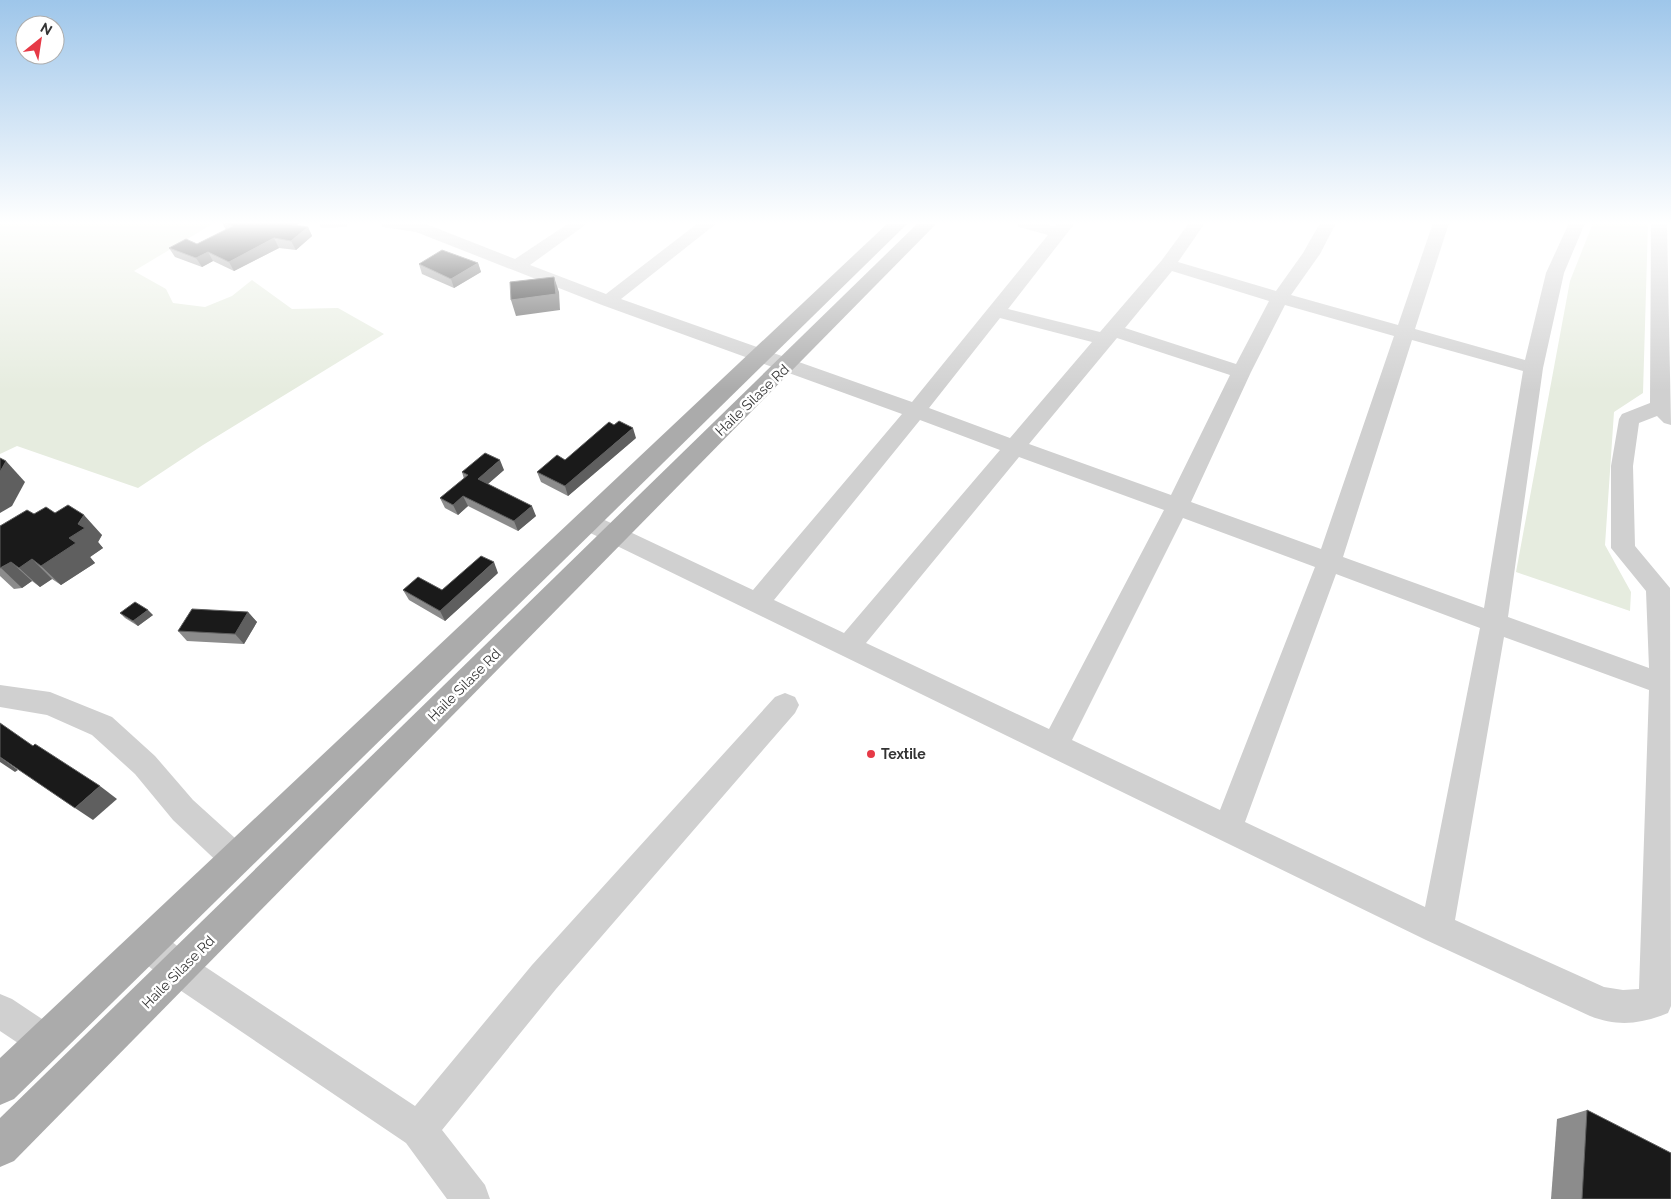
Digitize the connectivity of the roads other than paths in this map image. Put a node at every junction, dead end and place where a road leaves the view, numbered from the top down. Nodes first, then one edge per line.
1 (550, 279) edge
2 (637, 279) edge
3 (840, 279) edge
4 (872, 279) edge
5 (1023, 279) edge
6 (1155, 279) edge
7 (1217, 279) edge
8 (1293, 279) edge
9 (1422, 279) edge
10 (1554, 279) edge
11 (1661, 279) edge
12 (1280, 298) junction
13 (608, 301) junction
14 (997, 312) junction
15 (1404, 332) junction
16 (1108, 334) junction
17 (760, 354) junction
18 (787, 364) junction
19 (1533, 368) junction
20 (1241, 372) junction
21 (916, 411) junction
22 (1666, 413) edge
23 (1014, 447) junction
24 (1178, 507) junction
25 (586, 521) junction
26 (614, 534) junction
27 (1329, 562) junction
28 (1665, 586) edge
29 (757, 603) junction
30 (1494, 623) junction
31 (848, 646) junction
32 (1663, 684) junction
33 (0, 696) edge
34 (785, 705) dead end
35 (1055, 746) junction
36 (1228, 828) junction
37 (235, 858) junction
38 (1437, 929) junction
39 (148, 944) junction
40 (180, 970) junction
41 (1663, 1006) edge
42 (0, 1012) edge
43 (46, 1041) junction
44 (0, 1085) edge
45 (419, 1130) junction
46 (0, 1147) edge
47 (471, 1199) edge

1 - 13 street
2 - 13 street
3 - 17 main road, Haile Silase Rd
4 - 18 main road, Haile Silase Rd
5 - 14 street
6 - 16 street
7 - 12 street
8 - 12 street
9 - 15 street
10 - 19 street
11 - 22 street
12 - 15 street
12 - 20 street
13 - 17 street
14 - 16 street
14 - 21 street
15 - 19 street
15 - 27 street
16 - 20 street
16 - 23 street
17 - 18 street
17 - 25 main road, Haile Silase Rd
18 - 21 street
18 - 26 main road, Haile Silase Rd
19 - 30 street
20 - 24 street
21 - 23 street
21 - 29 street
22 - 28 street
23 - 24 street
23 - 31 street
24 - 27 street
24 - 35 street
25 - 26 street
25 - 37 main road, Haile Silase Rd
26 - 29 street
26 - 40 main road, Haile Silase Rd
27 - 30 street
27 - 36 street
28 - 32 street
29 - 31 street
30 - 32 street
30 - 38 street
31 - 35 street
32 - 41 street
33 - 37 street
34 - 45 street
35 - 36 street
36 - 38 street
37 - 39 main road, Haile Silase Rd
38 - 41 street
39 - 40 street
39 - 43 main road, Haile Silase Rd
40 - 45 street
40 - 46 main road, Haile Silase Rd
42 - 43 street
43 - 44 main road, Haile Silase Rd
45 - 47 street

